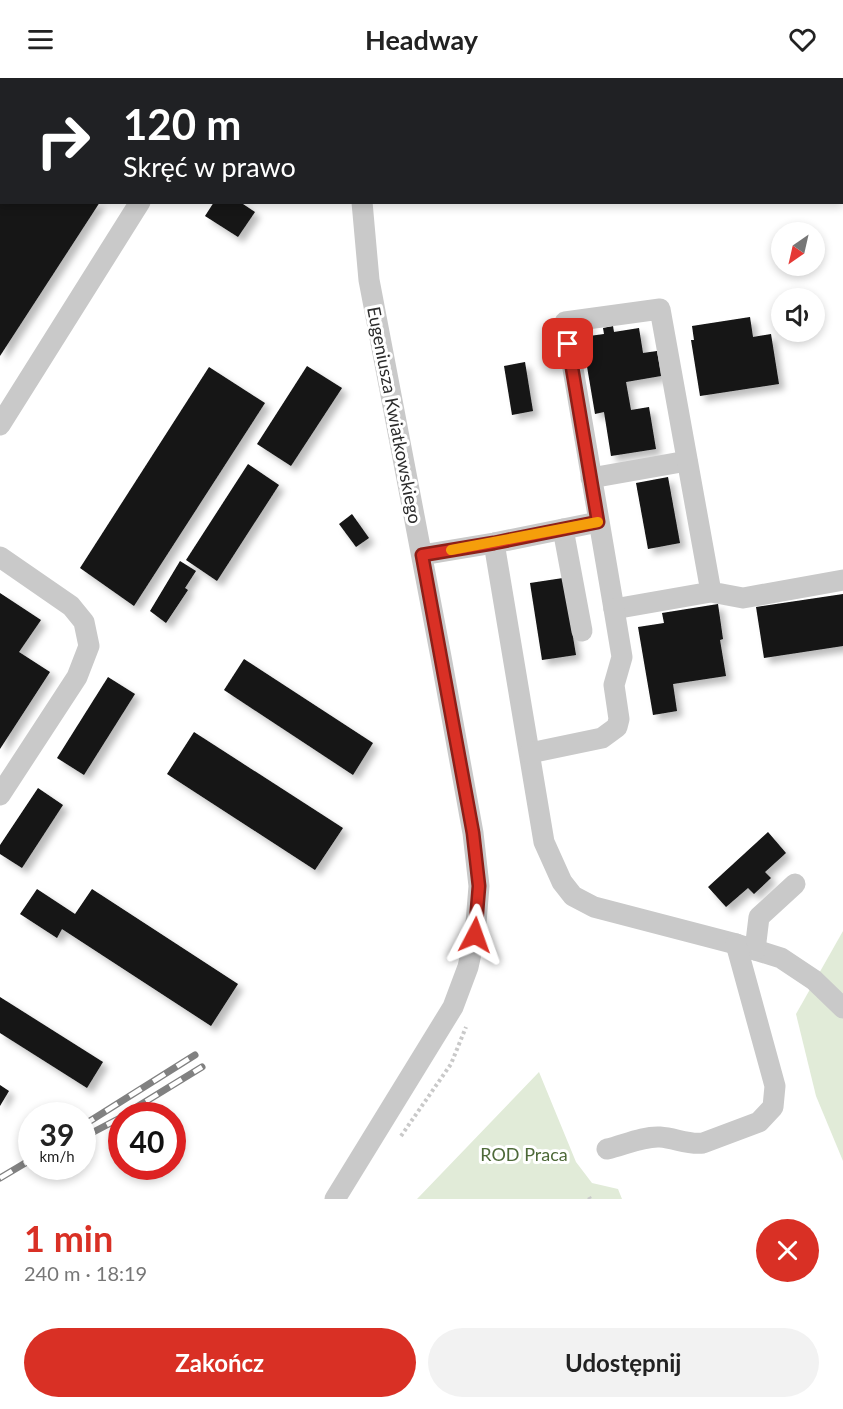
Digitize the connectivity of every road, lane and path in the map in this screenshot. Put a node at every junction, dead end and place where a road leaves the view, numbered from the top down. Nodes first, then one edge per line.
1 (139, 204) edge
2 (362, 204) edge
3 (0, 425) edge
4 (687, 461) junction
5 (591, 478) junction
6 (598, 522) junction
7 (563, 529) junction
8 (494, 543) junction
9 (422, 555) junction
10 (0, 557) edge
11 (843, 580) edge
12 (711, 592) junction
13 (614, 609) junction
14 (582, 631) dead end
15 (530, 753) junction
16 (0, 795) edge
17 (795, 884) dead end
18 (746, 947) junction
19 (843, 1008) edge
20 (463, 1040) dead end
21 (396, 1143) dead end
22 (608, 1149) dead end
23 (335, 1199) edge

1 - 3 street
2 - 9 street, Eugeniusza Kwiatkowskiego
4 - 5 street
4 - 5 street
4 - 12 street
5 - 6 street
6 - 7 street
6 - 13 street
7 - 8 street
7 - 14 street
8 - 9 street
8 - 15 street
9 - 23 street, Eugeniusza Kwiatkowskiego
10 - 16 street
11 - 12 street
12 - 13 street
13 - 15 street
15 - 18 street
17 - 18 street
18 - 19 street
18 - 22 street
20 - 21 path

